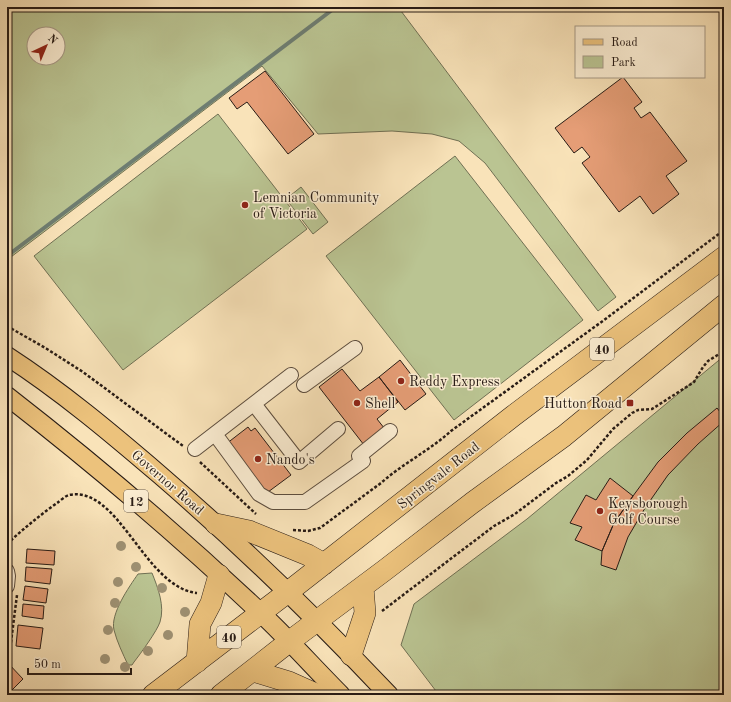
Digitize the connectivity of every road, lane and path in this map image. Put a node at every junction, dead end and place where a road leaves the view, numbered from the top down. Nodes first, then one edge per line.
1 (724, 230) edge
2 (724, 257) edge
3 (724, 305) edge
4 (7, 326) edge
5 (355, 348) dead end
6 (7, 356) edge
7 (291, 375) dead end
8 (304, 385) dead end
9 (7, 396) edge
10 (254, 404) junction
11 (338, 429) dead end
12 (390, 431) dead end
13 (215, 434) junction
14 (194, 454) junction
15 (257, 515) dead end
16 (216, 524) junction
17 (287, 529) dead end
18 (7, 544) edge
19 (324, 564) junction
20 (7, 571) edge
21 (219, 575) junction
22 (363, 587) junction
23 (13, 588) edge
24 (288, 592) junction
25 (213, 598) junction
26 (260, 613) junction
27 (317, 621) junction
28 (290, 641) junction
29 (7, 646) edge
30 (351, 655) junction
31 (197, 662) junction
32 (253, 671) junction
33 (153, 695) edge
34 (222, 695) edge
35 (318, 695) edge
36 (341, 695) edge
37 (389, 695) edge

1 - 17 path
2 - 19 highway, Springvale Road / 40
3 - 22 highway
4 - 14 path
5 - 8 street
6 - 16 main road, Governor Road / 12
7 - 10 street
9 - 21 main road, 12
10 - 11 street
10 - 13 street
12 - 13 street
13 - 14 street
14 - 15 path
16 - 19 highway
16 - 24 main road, Governor Road / 12
18 - 25 path
19 - 24 highway, Springvale Road / 40
20 - 23 street
21 - 25 highway
21 - 26 main road, 12
22 - 27 highway
22 - 30 highway
23 - 29 path
24 - 26 highway, Springvale Road / 40
24 - 27 main road, Governor Road / 12
25 - 31 highway
26 - 28 main road, 12
26 - 31 highway, Springvale Road / 40
27 - 28 highway
27 - 30 main road, 12
28 - 32 highway
28 - 36 main road, 12
30 - 37 main road, 12
31 - 33 highway, Springvale Road / 40
32 - 34 highway
32 - 35 highway

